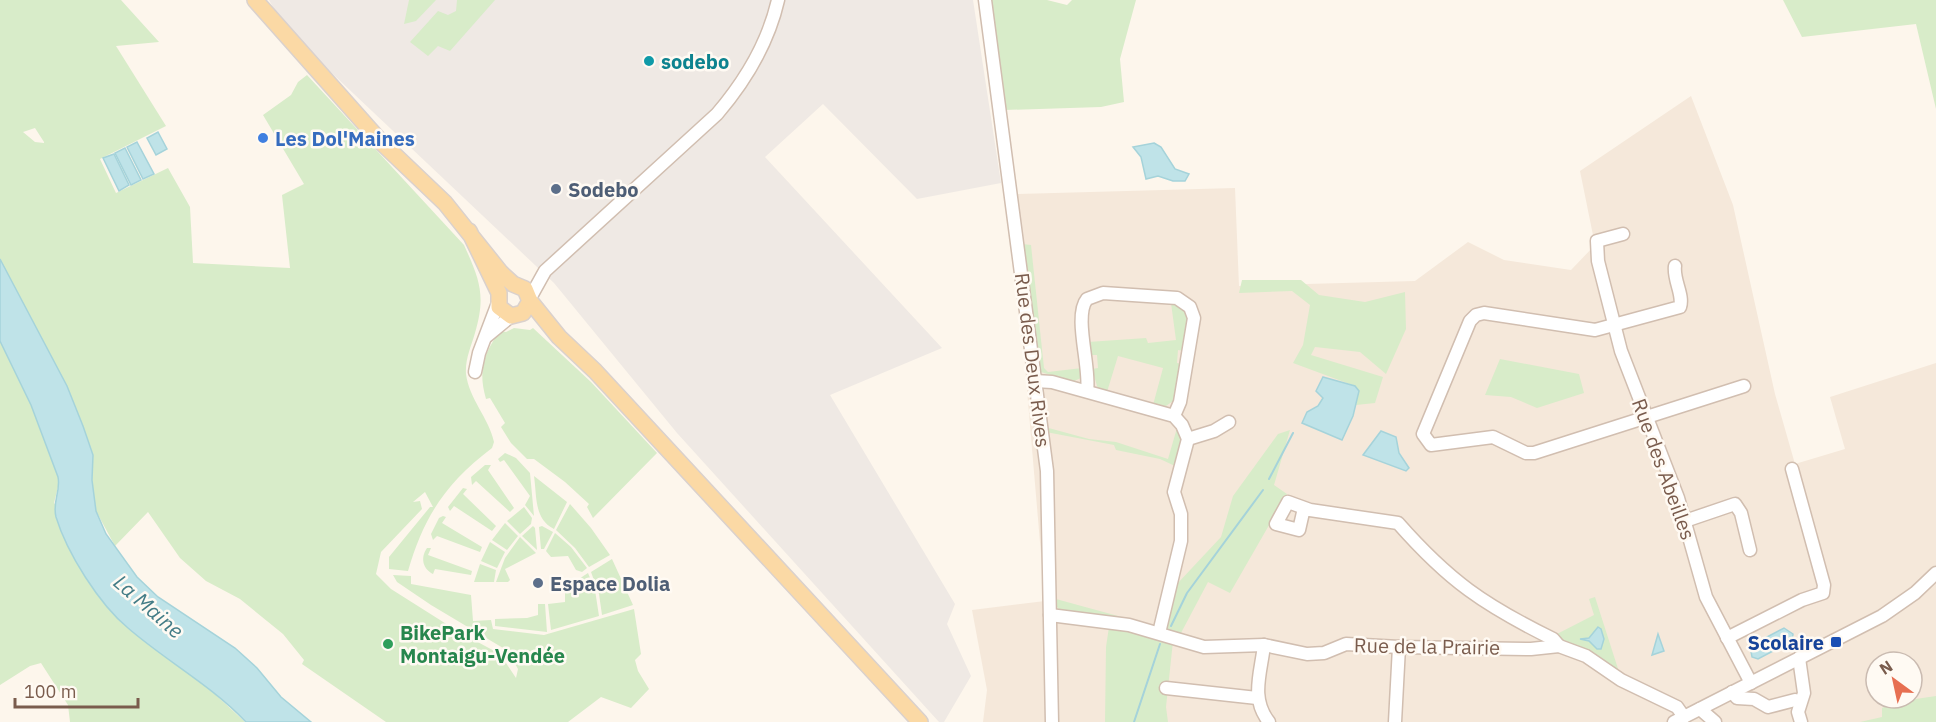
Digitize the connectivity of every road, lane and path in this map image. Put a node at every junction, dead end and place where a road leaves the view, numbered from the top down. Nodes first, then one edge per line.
1 (255, 0) edge
2 (778, 0) edge
3 (985, 0) edge
4 (469, 231) junction
5 (1623, 234) dead end
6 (1675, 266) dead end
7 (545, 271) junction
8 (515, 284) junction
9 (498, 298) junction
10 (530, 299) junction
11 (515, 316) junction
12 (1614, 326) junction
13 (486, 336) junction
14 (559, 337) junction
15 (475, 372) dead end
16 (1035, 381) junction
17 (1744, 386) dead end
18 (1087, 391) junction
19 (1174, 416) junction
20 (1647, 417) junction
21 (1229, 422) dead end
22 (1188, 439) junction
23 (1792, 469) dead end
24 (1304, 508) dead end
25 (1685, 521) junction
26 (1750, 550) dead end
27 (1936, 573) edge
28 (1050, 615) junction
29 (1159, 633) junction
30 (1727, 638) junction
31 (1264, 645) junction
32 (1559, 646) junction
33 (1399, 647) junction
34 (1799, 658) junction
35 (1751, 683) junction
36 (1166, 688) dead end
37 (1732, 692) junction
38 (1257, 698) junction
39 (1800, 703) junction
40 (1700, 709) junction
41 (1679, 719) edge
42 (920, 722) edge
43 (1052, 722) edge
44 (1269, 722) edge
45 (1395, 722) edge
46 (1715, 722) edge
47 (1801, 722) edge

1 - 4 main road
2 - 7 street
3 - 16 street, Rue des Deux Rives
4 - 8 main road
4 - 9 main road
5 - 12 street, Rue des Abeilles
6 - 12 street
7 - 8 street
7 - 10 street
8 - 9 main road
8 - 10 main road
9 - 11 main road
9 - 13 street
10 - 11 main road
10 - 14 main road
11 - 13 street
11 - 14 main road
12 - 20 street, Rue des Abeilles
12 - 20 street
13 - 15 street
14 - 42 main road
16 - 18 street
16 - 28 street, Rue des Deux Rives
17 - 20 street
18 - 19 street
18 - 19 street
19 - 22 street
20 - 25 street, Rue des Abeilles
21 - 22 street
22 - 29 street
23 - 30 street
24 - 32 street
25 - 26 street
25 - 30 street, Rue des Abeilles
27 - 34 street
28 - 29 street, Rue de la Prairie
28 - 43 street, Rue des Deux Rives
29 - 31 street, Rue de la Prairie
30 - 35 street, Rue des Abeilles
31 - 33 street, Rue de la Prairie
31 - 38 street
32 - 33 street, Rue de la Prairie
32 - 41 street
33 - 45 street
34 - 35 street
34 - 39 street
35 - 37 street
36 - 38 street
37 - 39 street
37 - 40 street
38 - 44 street
39 - 47 street
40 - 41 street
40 - 46 street

